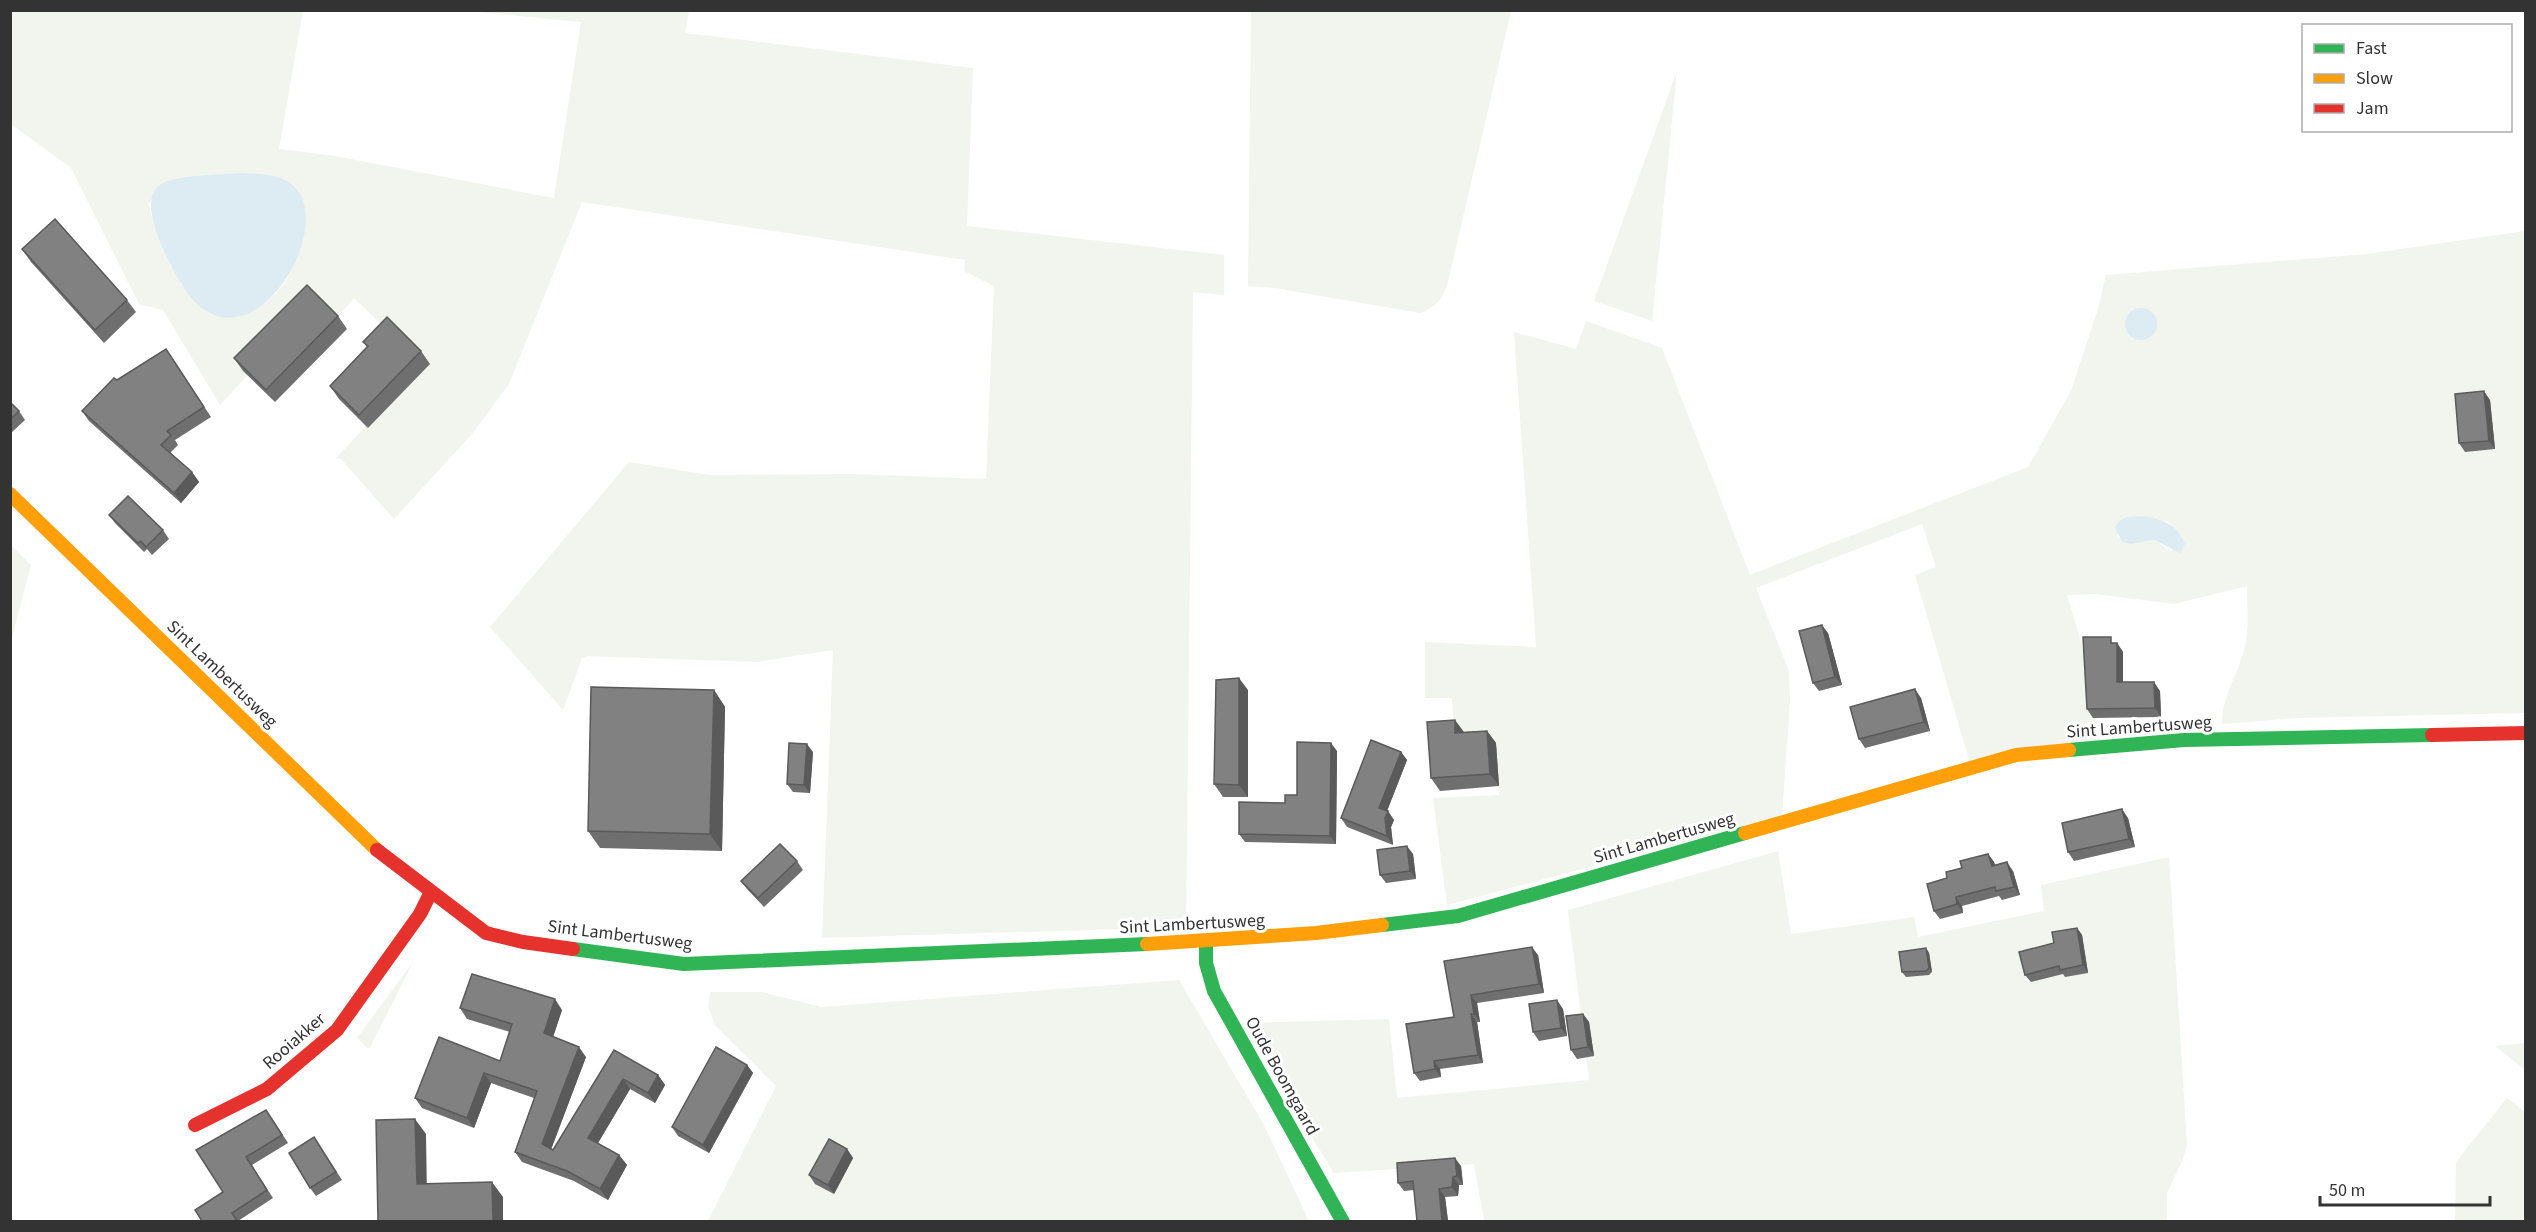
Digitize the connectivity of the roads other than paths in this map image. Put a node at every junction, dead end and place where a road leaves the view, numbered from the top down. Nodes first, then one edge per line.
1 (10, 494) edge
2 (2526, 733) edge
3 (430, 894) junction
4 (1206, 942) junction
5 (195, 1125) dead end
6 (1343, 1221) edge

1 - 3 street, Sint Lambertusweg
2 - 4 street, Sint Lambertusweg
3 - 4 street, Sint Lambertusweg
3 - 5 street, Rooiakker
4 - 6 street, Oude Boomgaard

